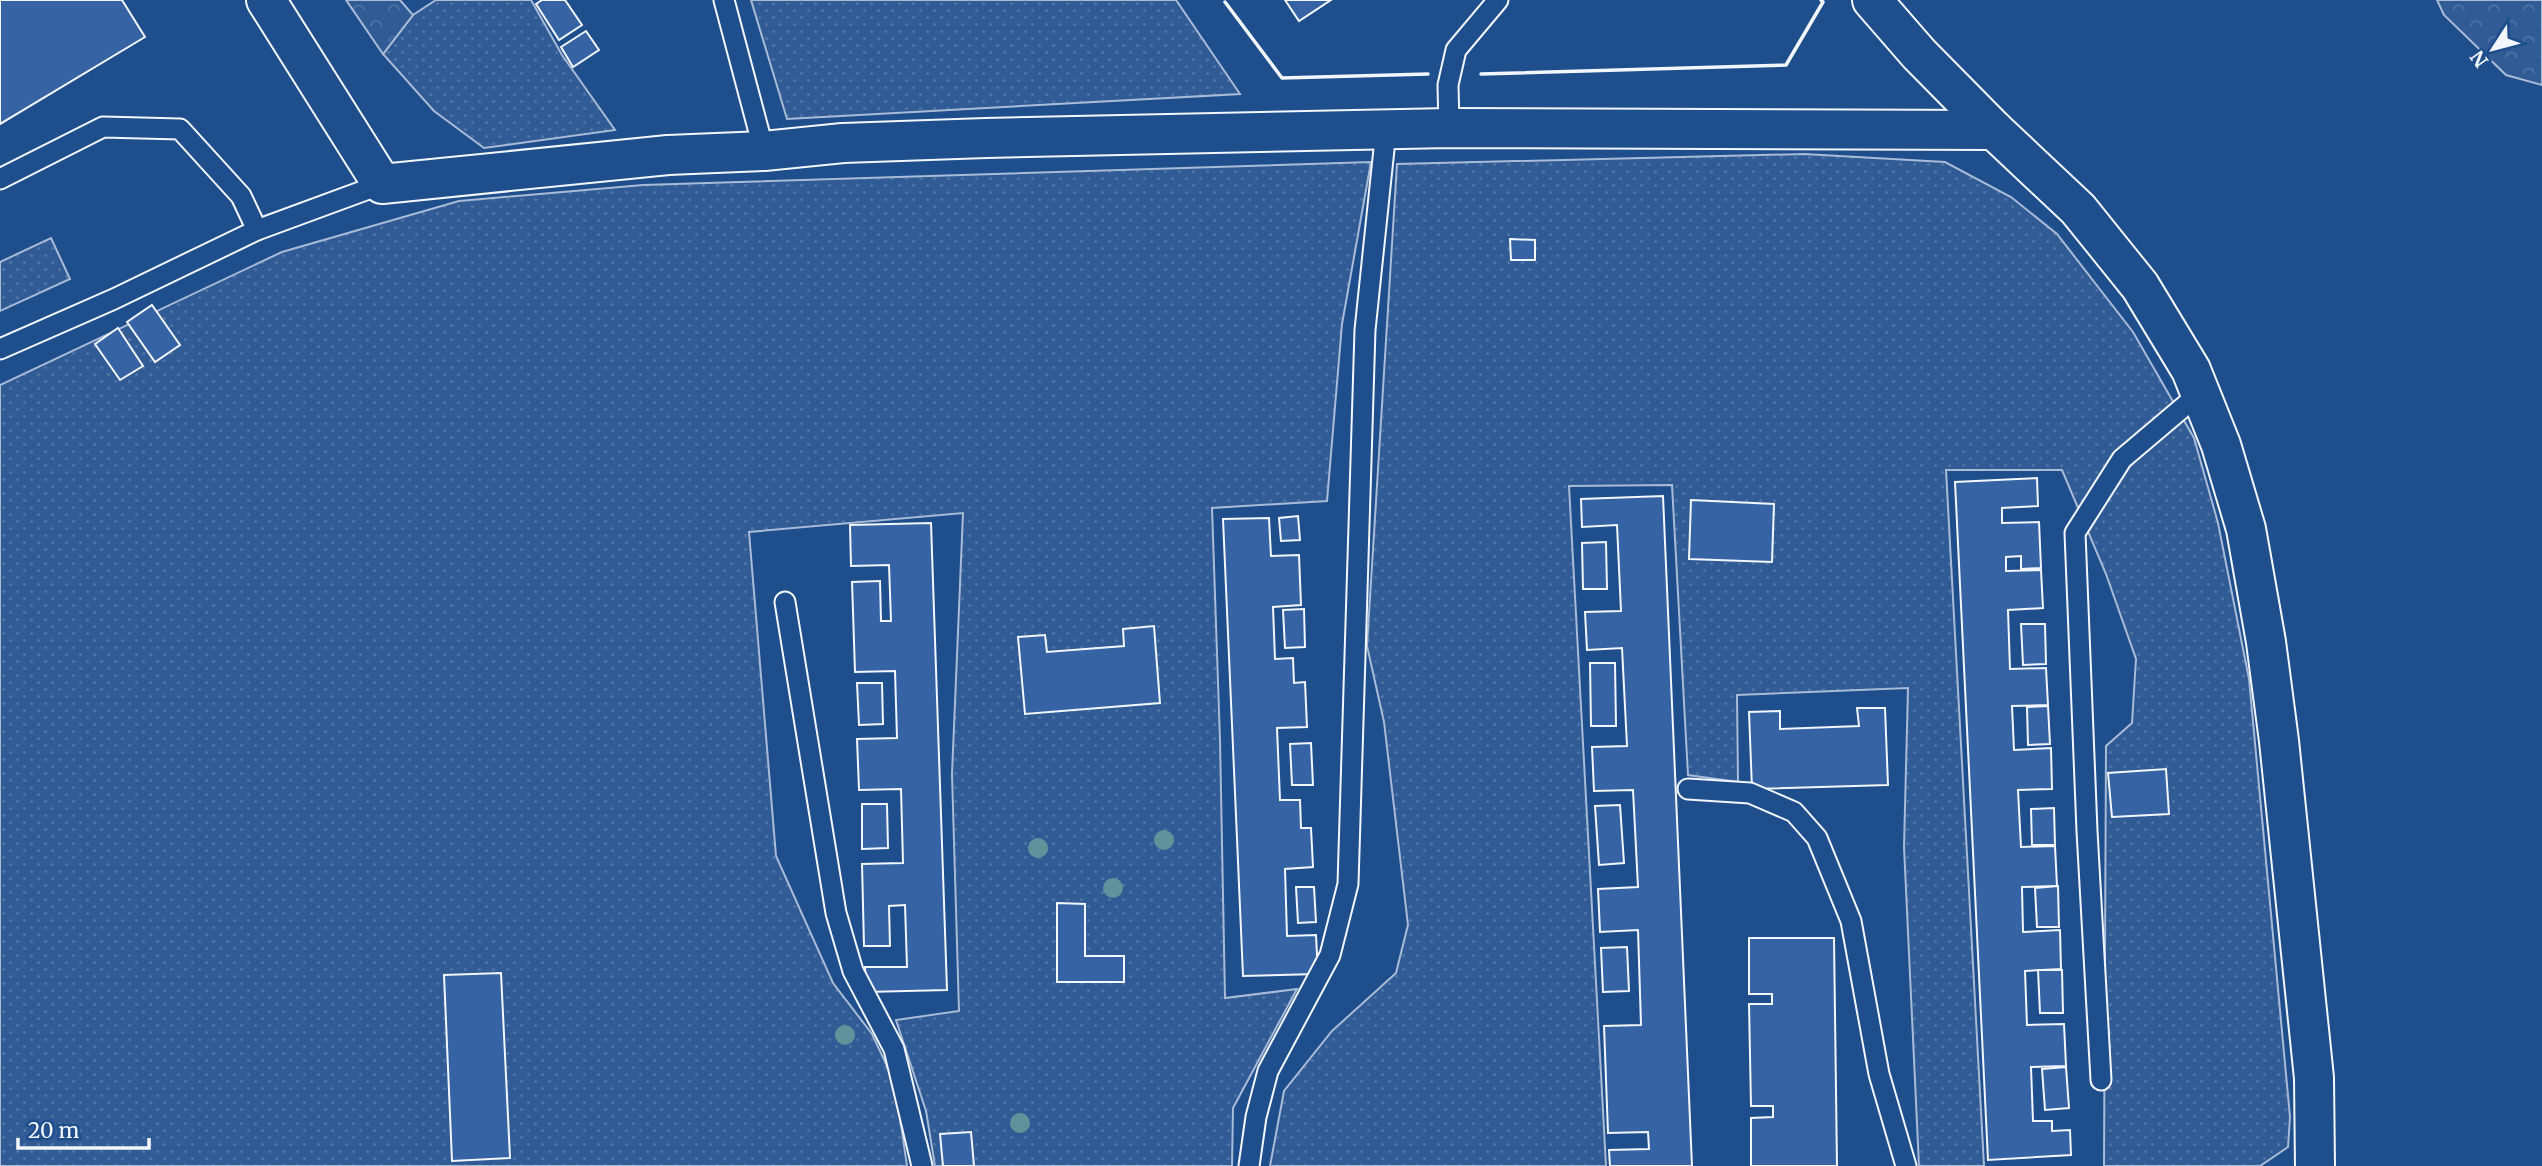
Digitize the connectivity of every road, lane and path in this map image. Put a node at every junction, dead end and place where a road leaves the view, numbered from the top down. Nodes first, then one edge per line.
1 (266, 0) edge
2 (724, 0) edge
3 (1498, 0) edge
4 (1872, 0) edge
5 (1449, 128) junction
6 (1386, 130) junction
7 (1994, 130) junction
8 (764, 151) junction
9 (0, 179) edge
10 (383, 184) junction
11 (257, 230) junction
12 (0, 349) edge
13 (2200, 393) junction
14 (785, 602) dead end
15 (1688, 789) dead end
16 (2101, 1080) dead end
17 (922, 1166) edge
18 (1249, 1166) edge
19 (1906, 1166) edge
20 (2315, 1166) edge

1 - 10 street
2 - 8 lane
3 - 5 lane
4 - 7 street
5 - 6 street
5 - 7 street
6 - 8 street
6 - 18 lane
7 - 13 street
8 - 10 street
9 - 11 lane
10 - 11 lane
11 - 12 lane
13 - 16 lane
13 - 20 street
14 - 17 lane
15 - 19 lane

